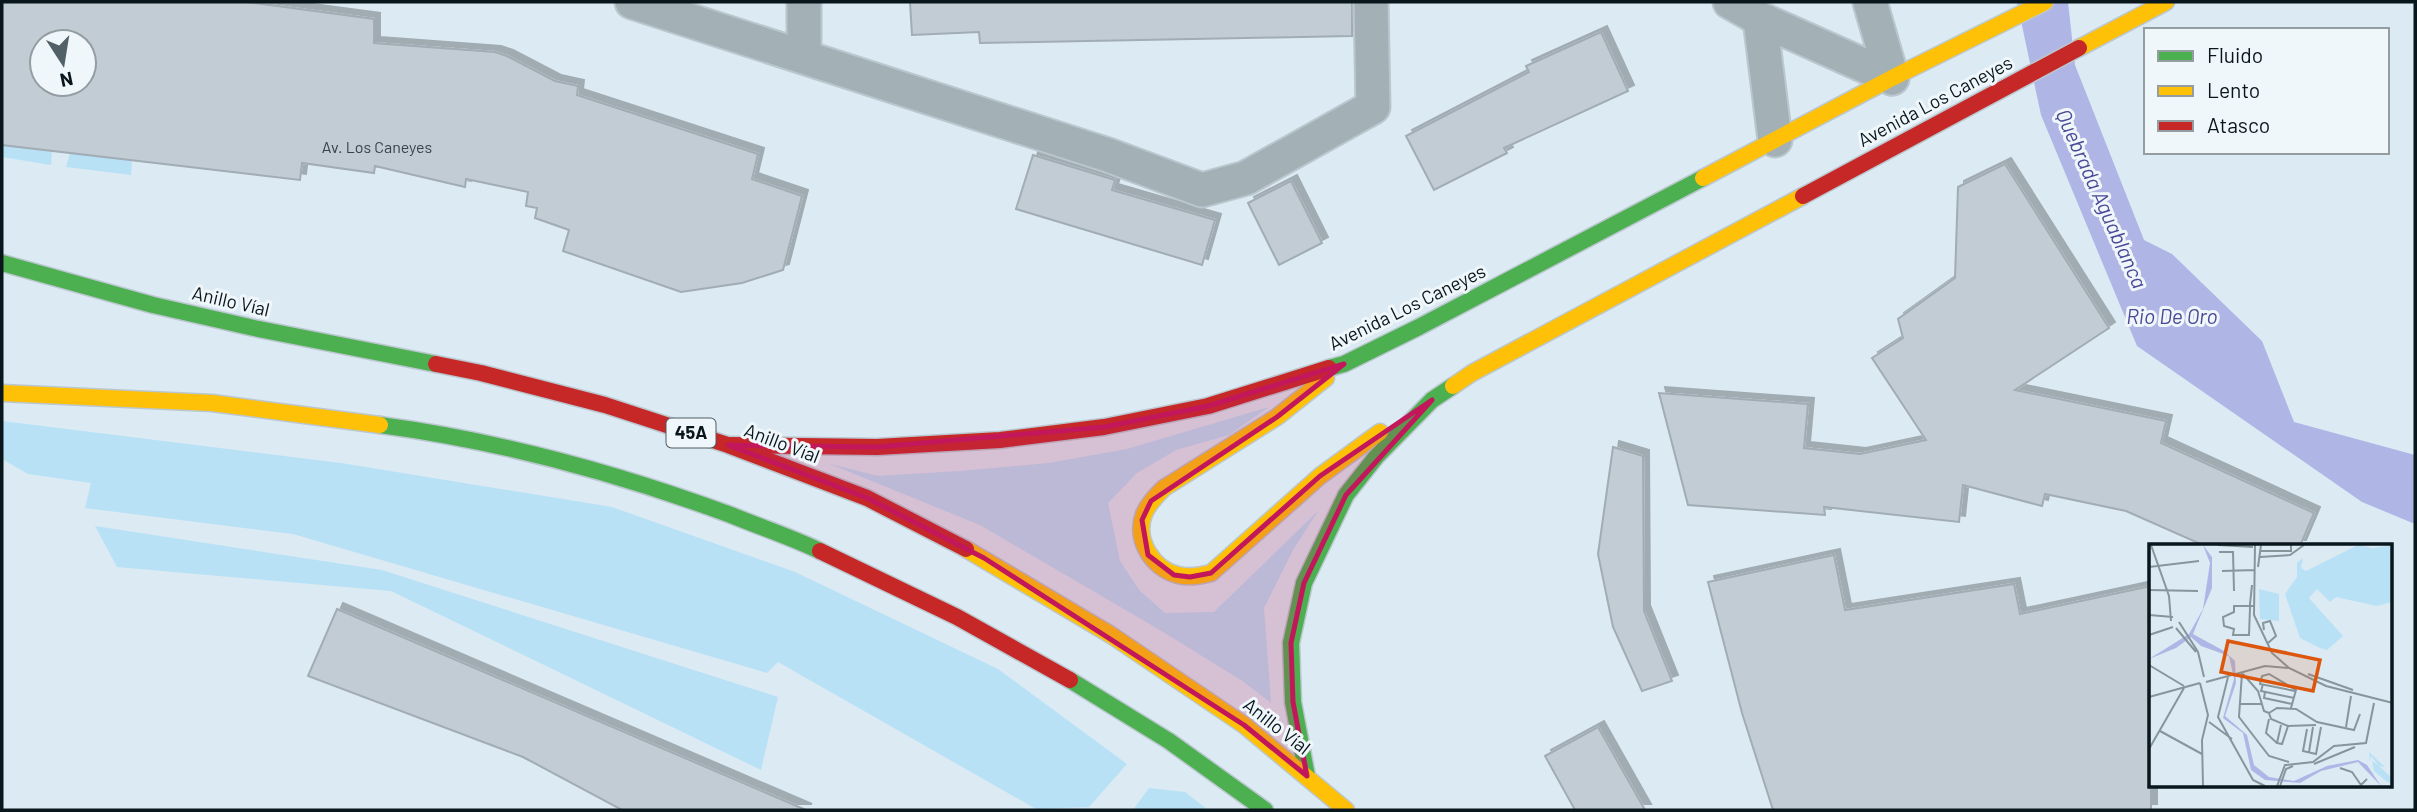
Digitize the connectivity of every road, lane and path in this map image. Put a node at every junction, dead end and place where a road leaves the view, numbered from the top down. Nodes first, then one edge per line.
1 (632, 2) edge
2 (804, 2) edge
3 (1371, 2) edge
4 (1730, 2) edge
5 (1870, 2) edge
6 (2045, 2) edge
7 (2166, 2) edge
8 (1760, 19) junction
9 (804, 56) junction
10 (1892, 78) junction
11 (1775, 140) junction
12 (6, 265) edge
13 (1344, 364) junction
14 (2, 393) edge
15 (1432, 400) junction
16 (728, 444) junction
17 (1307, 776) junction
18 (1265, 810) edge
19 (1346, 810) edge

1 - 9 street
2 - 9 street
3 - 9 street
4 - 8 street
5 - 10 street
6 - 10 main road, Avenida Los Caneyes
7 - 15 main road, Avenida Los Caneyes
8 - 10 street
8 - 11 street
10 - 11 main road, Avenida Los Caneyes
11 - 13 main road, Avenida Los Caneyes
12 - 16 main road, Anillo Víal / 45A
13 - 15 main road
13 - 16 main road, Avenida Los Caneyes
14 - 18 main road
15 - 17 main road, Avenida Los Caneyes
16 - 17 main road, Anillo Víal / 45A
17 - 19 main road, Anillo Víal / 45A

